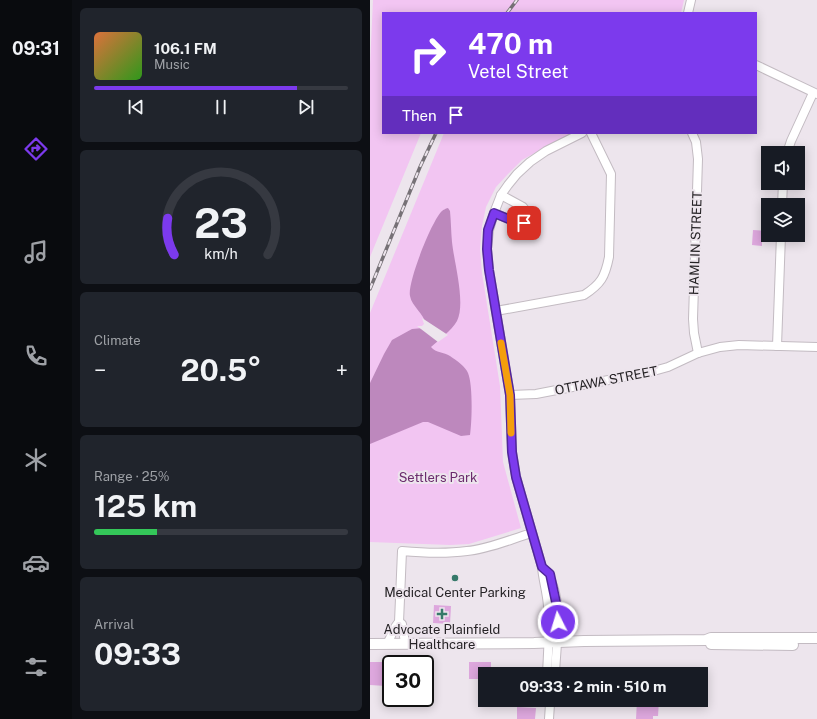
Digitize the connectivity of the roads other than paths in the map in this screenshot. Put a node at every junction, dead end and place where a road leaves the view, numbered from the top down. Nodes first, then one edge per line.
1 (691, 0) edge
2 (688, 12) edge
3 (757, 65) edge
4 (815, 94) edge
5 (580, 134) edge
6 (591, 134) edge
7 (692, 134) edge
8 (789, 146) edge
9 (501, 195) junction
10 (494, 213) junction
11 (781, 242) edge
12 (496, 311) junction
13 (777, 346) junction
14 (817, 347) edge
15 (698, 353) junction
16 (510, 395) junction
17 (532, 533) junction
18 (399, 622) junction
19 (817, 638) edge
20 (706, 640) junction
21 (553, 642) junction
22 (370, 644) edge
23 (387, 644) junction
24 (405, 644) junction
25 (817, 645) edge
26 (548, 667) edge
27 (555, 667) edge
28 (550, 707) edge
29 (549, 719) edge

1 - 2 street
3 - 4 street
4 - 8 street
5 - 9 street
6 - 12 street
7 - 15 street, HAMLIN STREET
9 - 10 street
9 - 10 street
10 - 12 street
11 - 13 street
12 - 16 street
13 - 14 street, OTTAWA STREET
13 - 15 street, OTTAWA STREET
15 - 16 street, OTTAWA STREET
16 - 17 street
17 - 18 street
17 - 21 street
18 - 23 street
18 - 24 street
19 - 20 main road
20 - 21 main road
20 - 25 main road
21 - 24 main road
21 - 26 street
21 - 27 street
22 - 23 main road
23 - 24 main road
28 - 29 street

